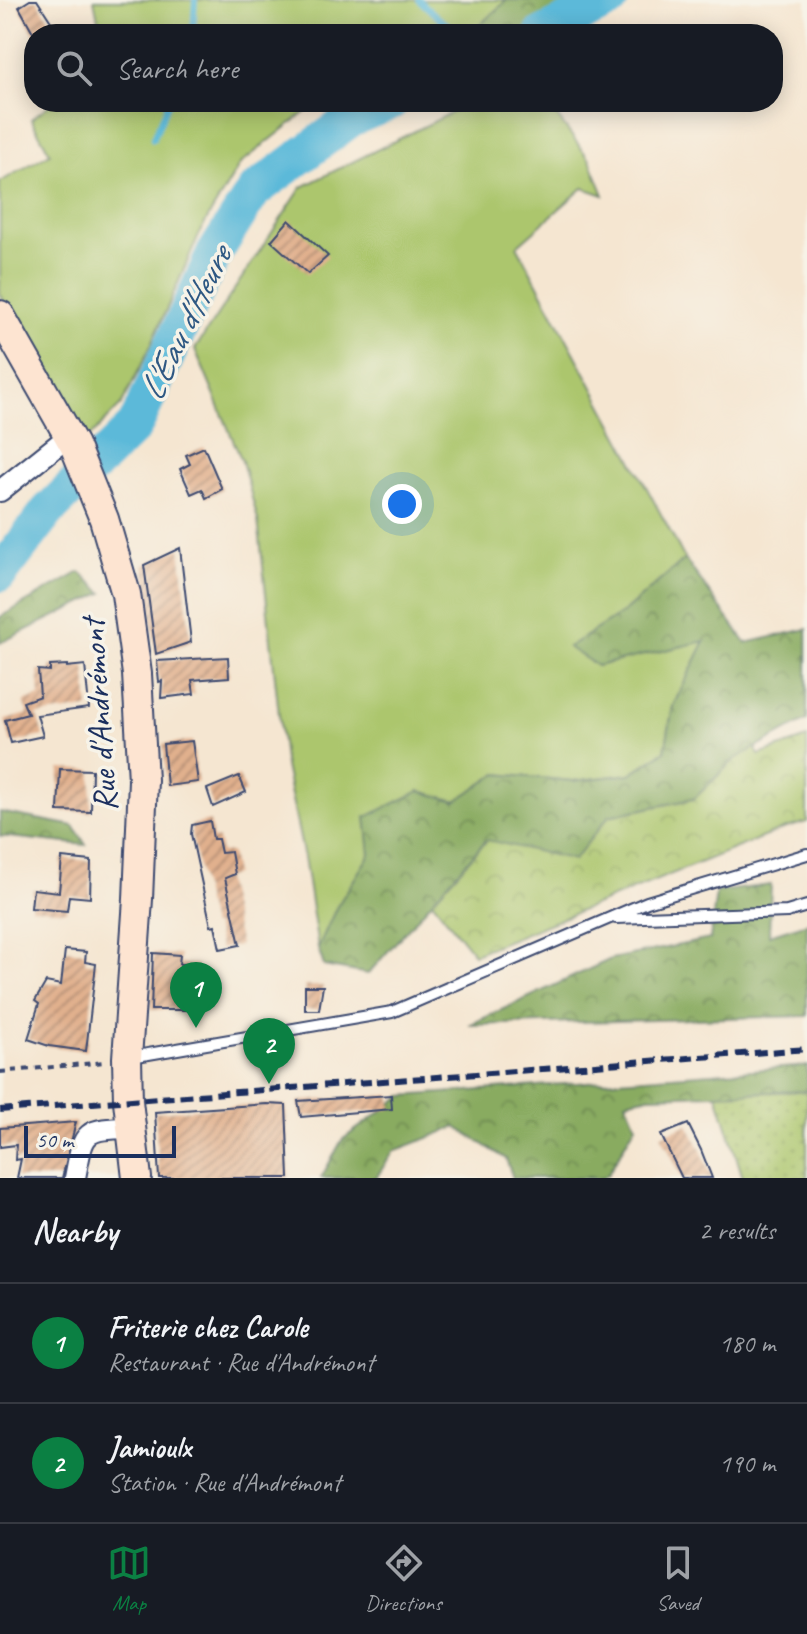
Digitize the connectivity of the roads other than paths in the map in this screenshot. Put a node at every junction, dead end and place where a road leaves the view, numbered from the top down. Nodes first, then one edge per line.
1 (0, 315) edge
2 (71, 441) junction
3 (0, 491) edge
4 (807, 854) edge
5 (807, 906) edge
6 (610, 918) junction
7 (127, 1058) junction
8 (131, 1128) junction
9 (75, 1178) edge
10 (137, 1178) edge

1 - 2 street, Rue d'Andrémont
2 - 3 street
2 - 7 street, Rue d'Andrémont
4 - 6 lane
5 - 6 lane
6 - 7 lane
7 - 8 street, Rue d'Andrémont
8 - 9 street
8 - 10 street, Rue d'Andrémont

